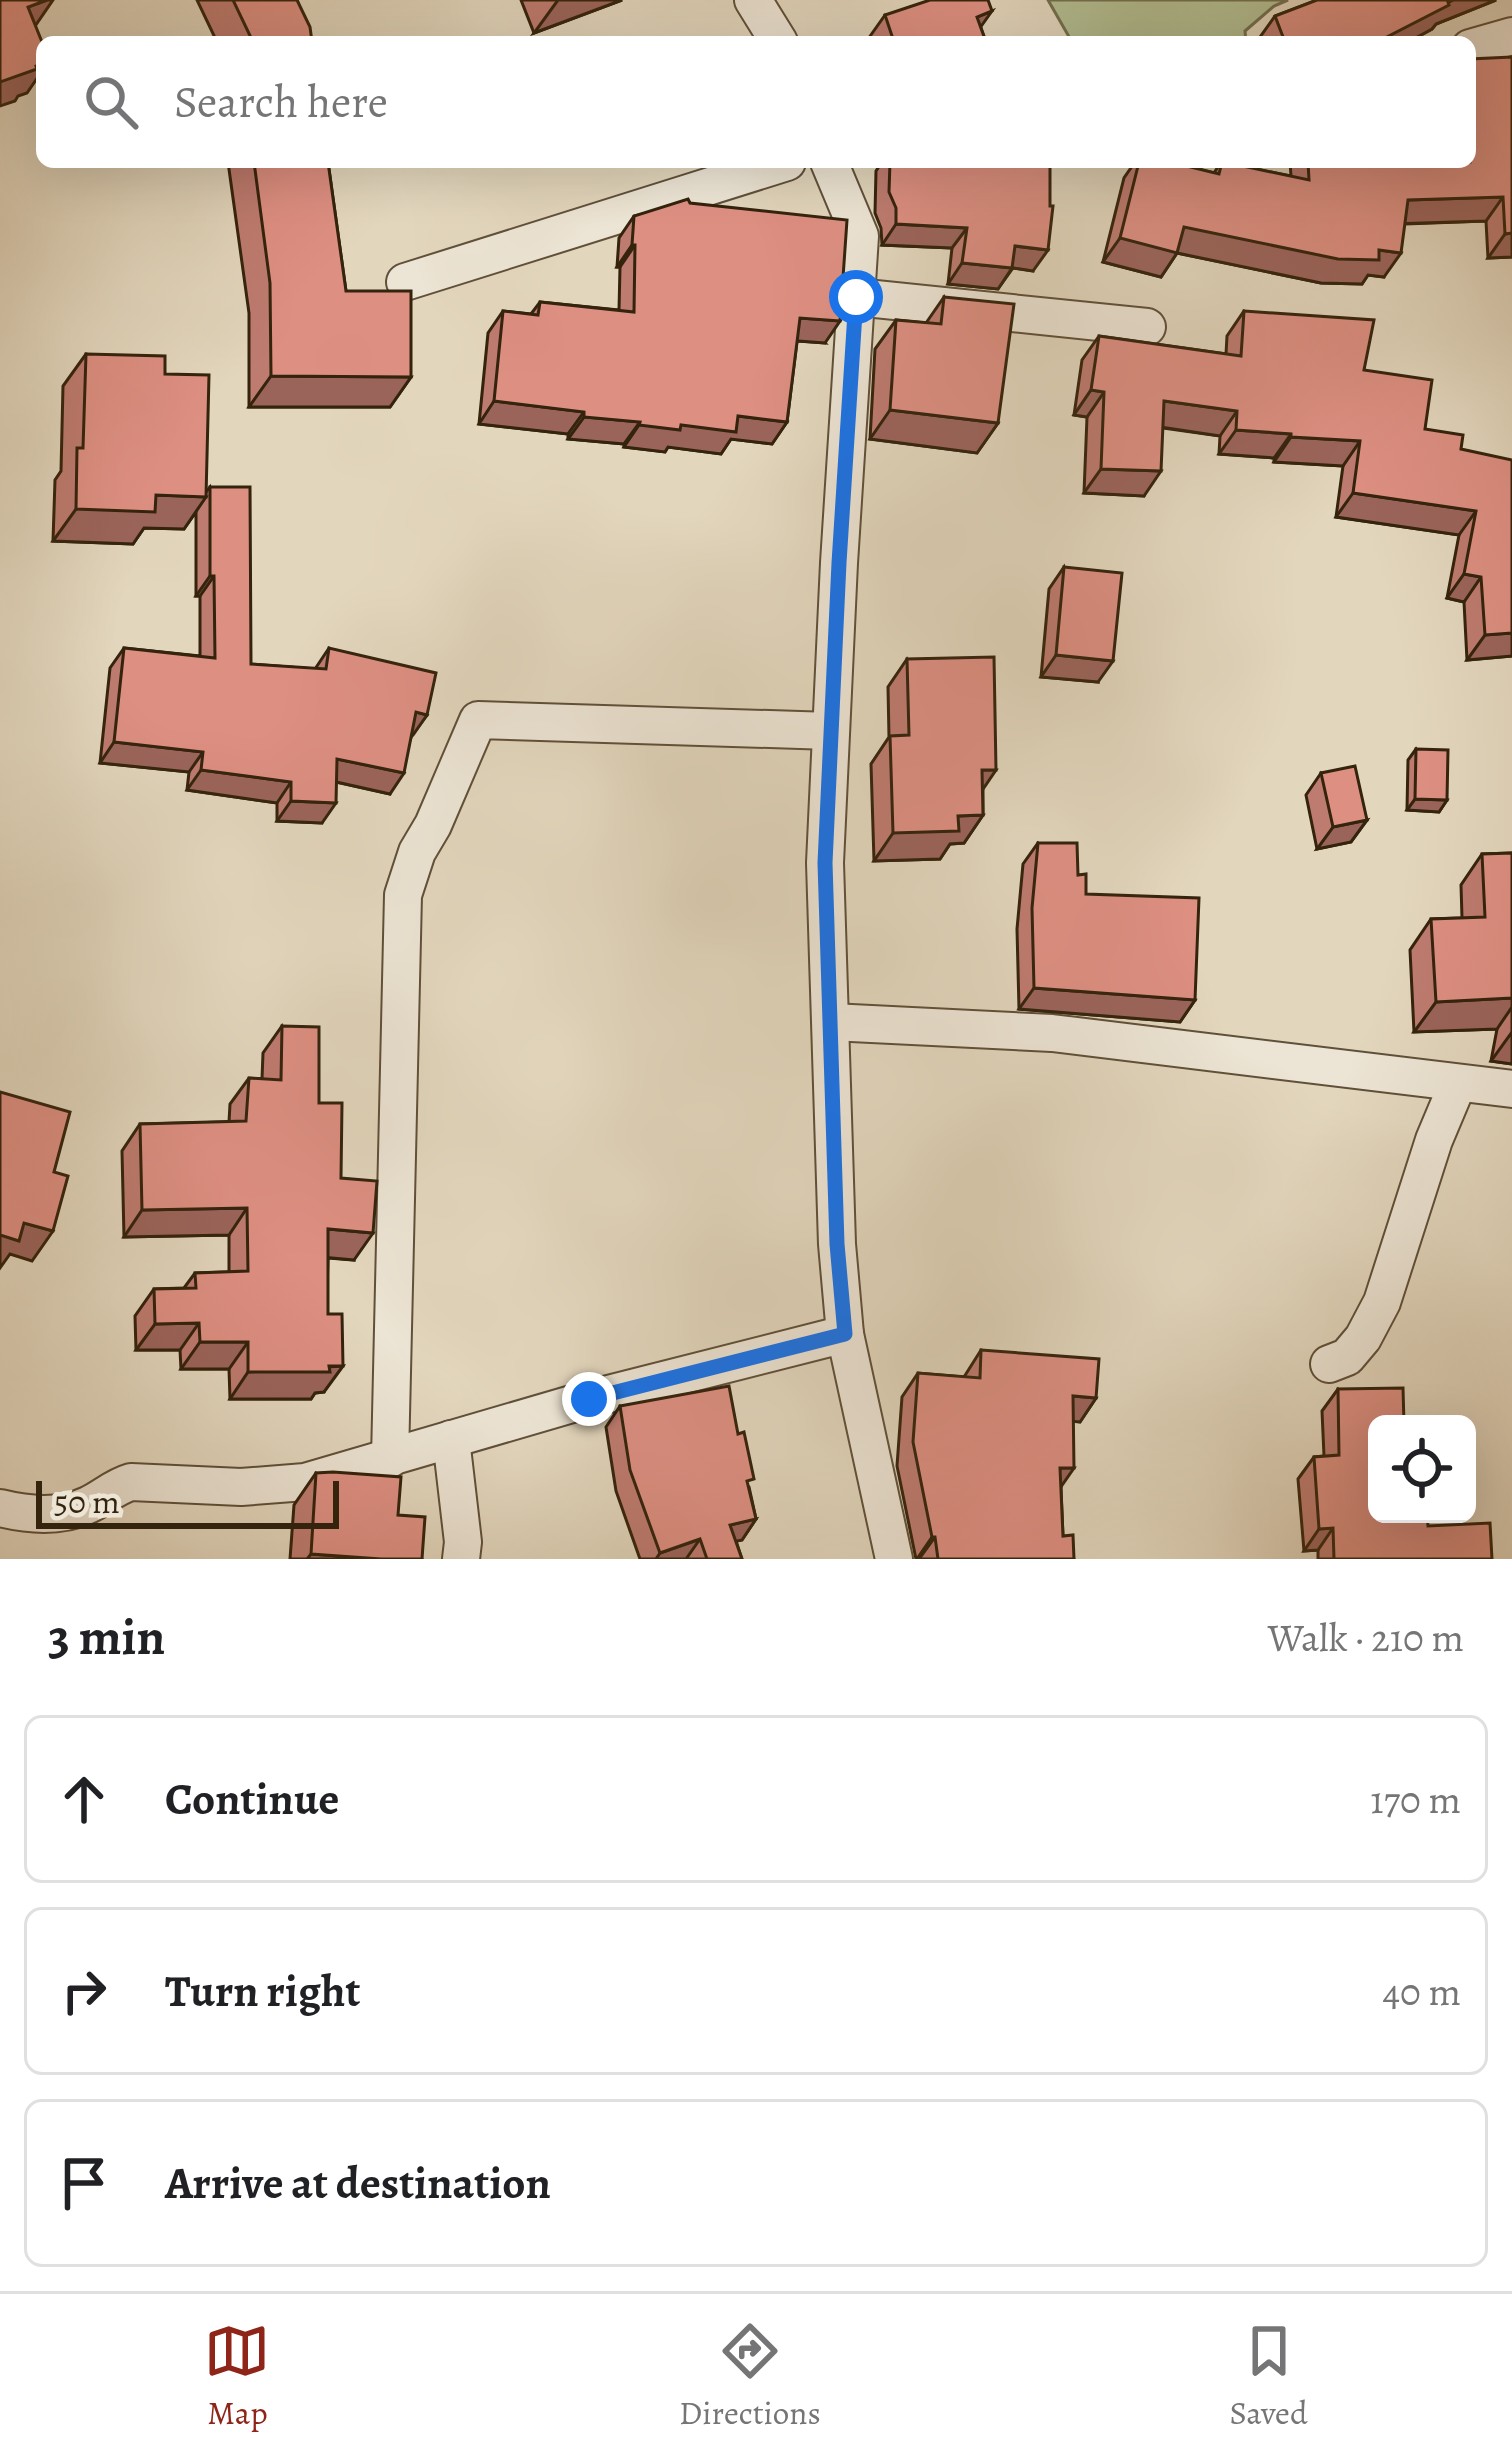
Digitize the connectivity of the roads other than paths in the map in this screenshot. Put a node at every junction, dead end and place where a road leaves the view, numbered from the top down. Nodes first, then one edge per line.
1 (753, 0) edge
2 (775, 36) edge
3 (1512, 36) edge
4 (1476, 46) edge
5 (768, 168) edge
6 (832, 168) edge
7 (405, 282) dead end
8 (856, 297) junction
9 (1148, 327) dead end
10 (831, 731) junction
11 (830, 1022) junction
12 (1458, 1083) junction
13 (1512, 1089) edge
14 (845, 1334) junction
15 (1329, 1364) dead end
16 (451, 1439) junction
17 (390, 1459) junction
18 (0, 1508) edge
19 (461, 1559) edge
20 (895, 1559) edge

1 - 2 street
3 - 4 street
5 - 7 street
6 - 8 street
8 - 9 street
8 - 10 street
10 - 11 street
10 - 17 street
11 - 12 street
11 - 14 street
12 - 13 street
12 - 15 street
14 - 16 street
14 - 20 street
16 - 17 street
16 - 19 street
17 - 18 street

